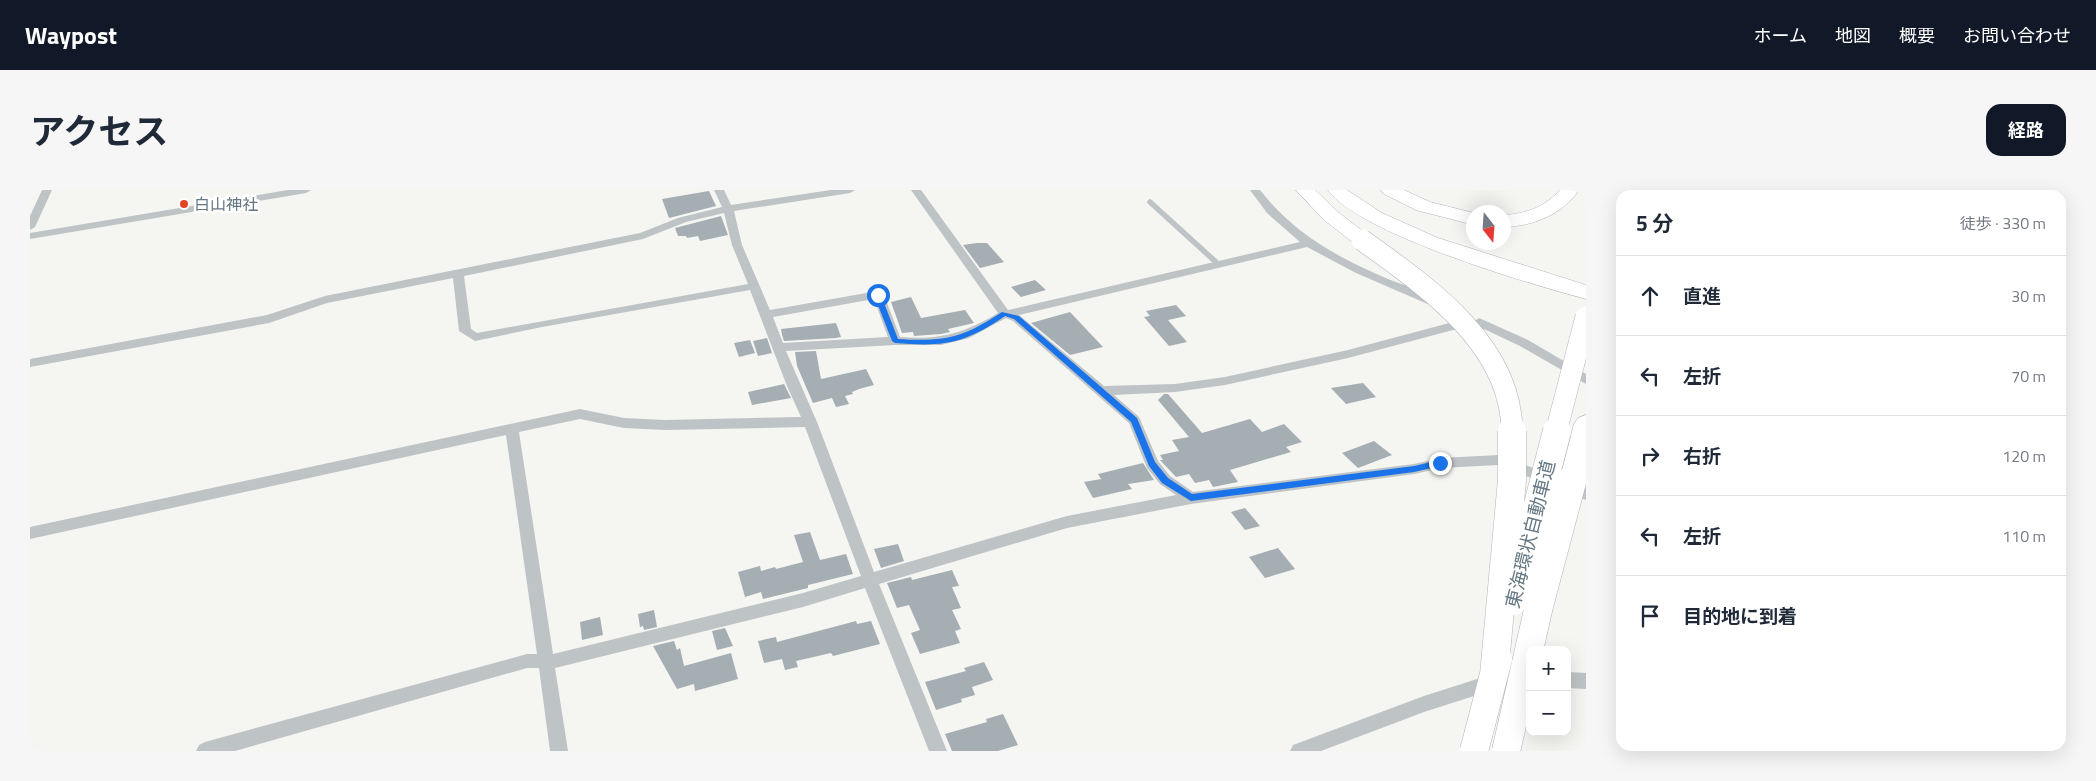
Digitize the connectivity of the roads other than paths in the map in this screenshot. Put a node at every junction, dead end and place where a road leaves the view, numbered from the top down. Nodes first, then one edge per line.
1 (47, 190) edge
2 (306, 190) edge
3 (719, 190) edge
4 (850, 190) edge
5 (916, 190) edge
6 (1255, 190) edge
7 (1305, 190) edge
8 (1337, 190) edge
9 (1350, 190) edge
10 (1390, 190) edge
11 (1570, 190) edge
12 (1150, 202) dead end
13 (728, 209) junction
14 (1466, 217) edge
15 (1511, 220) edge
16 (30, 227) edge
17 (30, 236) edge
18 (1310, 243) junction
19 (1218, 263) junction
20 (458, 274) junction
21 (1586, 285) edge
22 (754, 286) junction
23 (1586, 292) edge
24 (766, 314) junction
25 (1004, 314) junction
26 (1586, 317) edge
27 (1487, 325) junction
28 (895, 341) junction
29 (780, 347) junction
30 (30, 363) edge
31 (1586, 380) edge
32 (1101, 391) junction
33 (810, 422) junction
34 (1586, 424) edge
35 (512, 428) junction
36 (1586, 444) edge
37 (1580, 486) edge
38 (1191, 498) junction
39 (30, 534) edge
40 (869, 579) junction
41 (545, 660) junction
42 (1494, 675) junction
43 (1526, 677) edge
44 (1571, 680) edge
45 (1586, 682) edge
46 (204, 751) edge
47 (559, 751) edge
48 (938, 751) edge
49 (1299, 751) edge
50 (1474, 751) edge
51 (1506, 751) edge

1 - 16 street
2 - 17 street
3 - 13 street
4 - 13 street
5 - 25 street
6 - 18 street
7 - 42 highway, bridge
8 - 23 highway
9 - 21 highway
10 - 14 highway
11 - 15 highway
12 - 19 lane
13 - 20 street
13 - 22 street
18 - 19 street
18 - 27 street
19 - 25 street
20 - 22 street
20 - 30 street
22 - 24 street
24 - 28 street
24 - 29 street
25 - 28 street
25 - 32 street
26 - 42 highway, 東海環状自動車道, bridge
27 - 31 street
27 - 32 street
28 - 29 street
29 - 33 street
32 - 38 street
33 - 35 street
33 - 40 street
34 - 37 highway, 東海環状自動車道
35 - 39 street
35 - 41 street
36 - 37 highway
37 - 38 street
37 - 51 highway, 東海環状自動車道, bridge
38 - 40 street
40 - 41 street
40 - 48 street
41 - 46 street
41 - 47 street
42 - 50 highway, 東海環状自動車道, bridge
43 - 49 street
44 - 45 street

